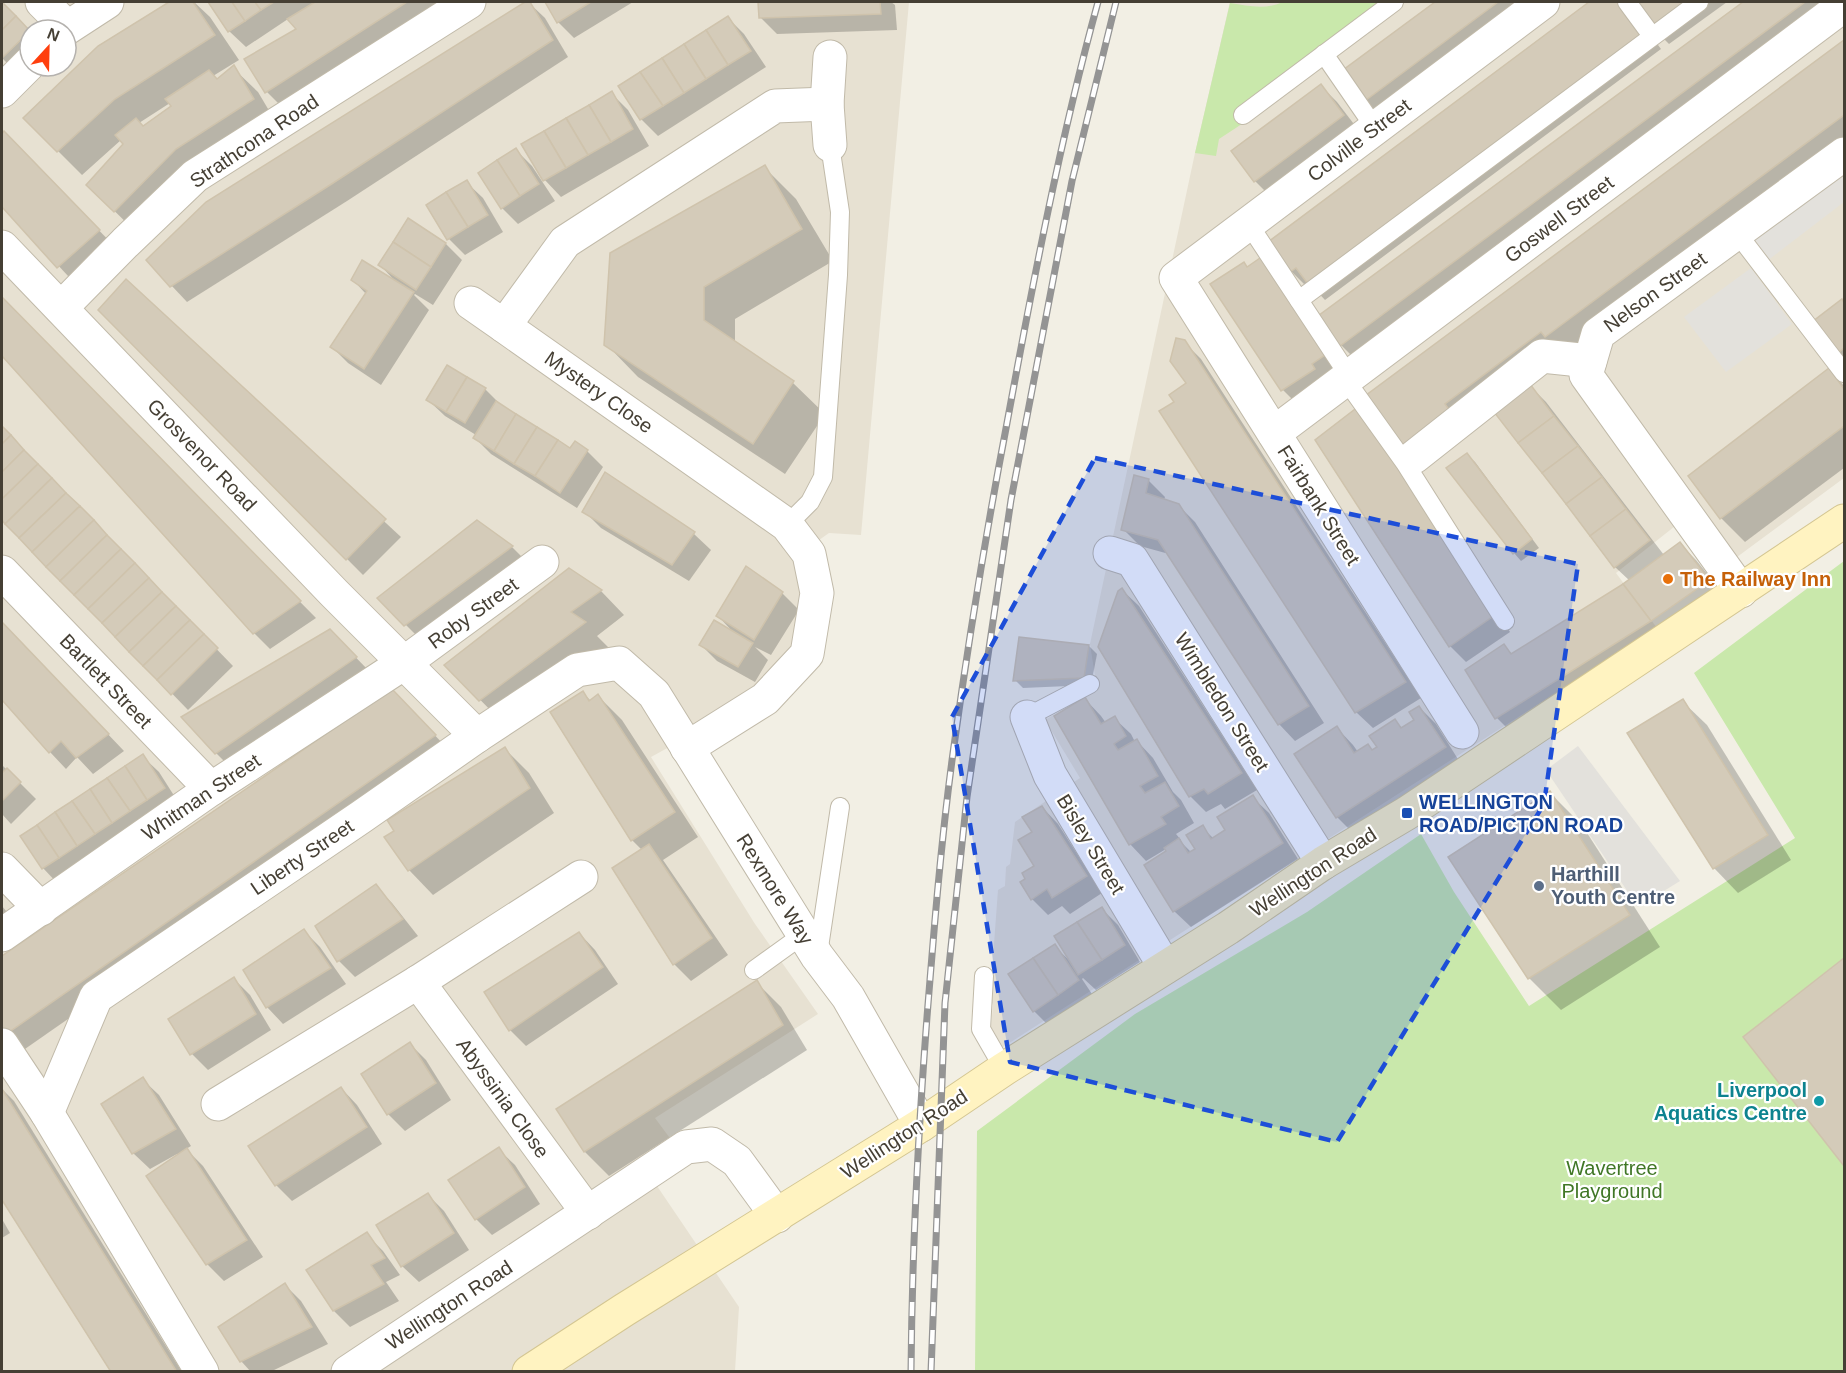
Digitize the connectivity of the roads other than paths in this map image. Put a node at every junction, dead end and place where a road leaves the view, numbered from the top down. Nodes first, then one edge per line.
1 (42, 2) edge
2 (107, 2) edge
3 (470, 2) edge
4 (1394, 2) edge
5 (1543, 2) edge
6 (1627, 2) edge
7 (1699, 2) edge
8 (1845, 5) edge
9 (56, 18) edge
10 (78, 21) edge
11 (1652, 36) junction
12 (1324, 54) junction
13 (830, 57) dead end
14 (18, 75) edge
15 (2, 91) edge
16 (827, 104) junction
17 (1244, 115) dead end
18 (1375, 128) junction
19 (830, 145) joint
20 (1845, 154) edge
21 (1248, 223) junction
22 (1737, 233) junction
23 (2, 247) edge
24 (1176, 278) joint
25 (1299, 300) junction
26 (471, 303) dead end
27 (61, 308) junction
28 (504, 326) junction
29 (1590, 361) junction
30 (1844, 371) edge
31 (1347, 378) junction
32 (1274, 433) junction
33 (1409, 460) junction
34 (1845, 521) edge
35 (787, 525) junction
36 (1110, 553) dead end
37 (542, 562) dead end
38 (2, 573) edge
39 (1741, 591) junction
40 (1505, 621) dead end
41 (404, 663) junction
42 (619, 663) joint
43 (1090, 684) dead end
44 (1026, 717) joint
45 (1462, 732) dead end
46 (477, 736) junction
47 (687, 748) junction
48 (211, 789) junction
49 (840, 807) dead end
50 (1323, 863) junction
51 (2, 869) edge
52 (581, 877) dead end
53 (41, 909) junction
54 (2, 935) edge
55 (811, 945) junction
56 (1166, 967) junction
57 (753, 970) dead end
58 (984, 976) dead end
59 (418, 982) junction
60 (2, 1046) edge
61 (1004, 1068) junction
62 (218, 1104) dead end
63 (47, 1113) junction
64 (921, 1125) junction
65 (588, 1213) junction
66 (777, 1215) junction
67 (202, 1371) edge
68 (348, 1371) edge
69 (529, 1371) edge

1 - 9 street
2 - 10 street
3 - 27 street, Strathcona Road
4 - 12 lane
5 - 18 street, Colville Street
6 - 11 lane
7 - 11 lane
8 - 31 street, Goswell Street
11 - 25 lane
12 - 17 lane
12 - 18 lane
13 - 16 street
14 - 15 street
16 - 19 street
16 - 28 street
18 - 21 street, Colville Street
19 - 35 lane
20 - 22 street, Nelson Street
21 - 24 street, Colville Street
21 - 25 lane
22 - 29 street, Nelson Street
22 - 30 lane
23 - 27 street, Grosvenor Road
24 - 32 street, Fairbank Street
25 - 31 lane
26 - 28 street, Mystery Close
27 - 41 street, Grosvenor Road
28 - 35 street, Mystery Close
29 - 33 street
29 - 39 street, Nelson Street
31 - 32 street, Goswell Street
31 - 33 lane
32 - 45 street, Fairbank Street
33 - 40 lane
34 - 39 main road, Wellington Road
35 - 47 street, Mystery Close
36 - 50 street, Wimbledon Street
37 - 41 street, Roby Street
38 - 48 street, Bartlett Street
39 - 50 main road, Wellington Road
41 - 46 street, Grosvenor Road
41 - 48 street, Whitman Street
42 - 46 street, Liberty Street
42 - 47 street, Rexmore Way
43 - 44 lane
44 - 56 street, Bisley Street
46 - 63 street, Liberty Street
47 - 55 street, Rexmore Way
48 - 53 street, Whitman Street
49 - 55 lane
50 - 56 main road, Wellington Road
51 - 53 street
52 - 59 street
53 - 54 street, Whitman Street
55 - 57 lane
55 - 64 street, Rexmore Way
56 - 61 main road, Wellington Road
58 - 61 lane
59 - 62 street
59 - 65 street, Abyssinia Close
60 - 63 street
61 - 64 main road, Wellington Road
63 - 67 street
64 - 66 main road, Wellington Road
65 - 66 street, Wellington Road
65 - 68 street, Wellington Road
66 - 69 main road, Wellington Road

